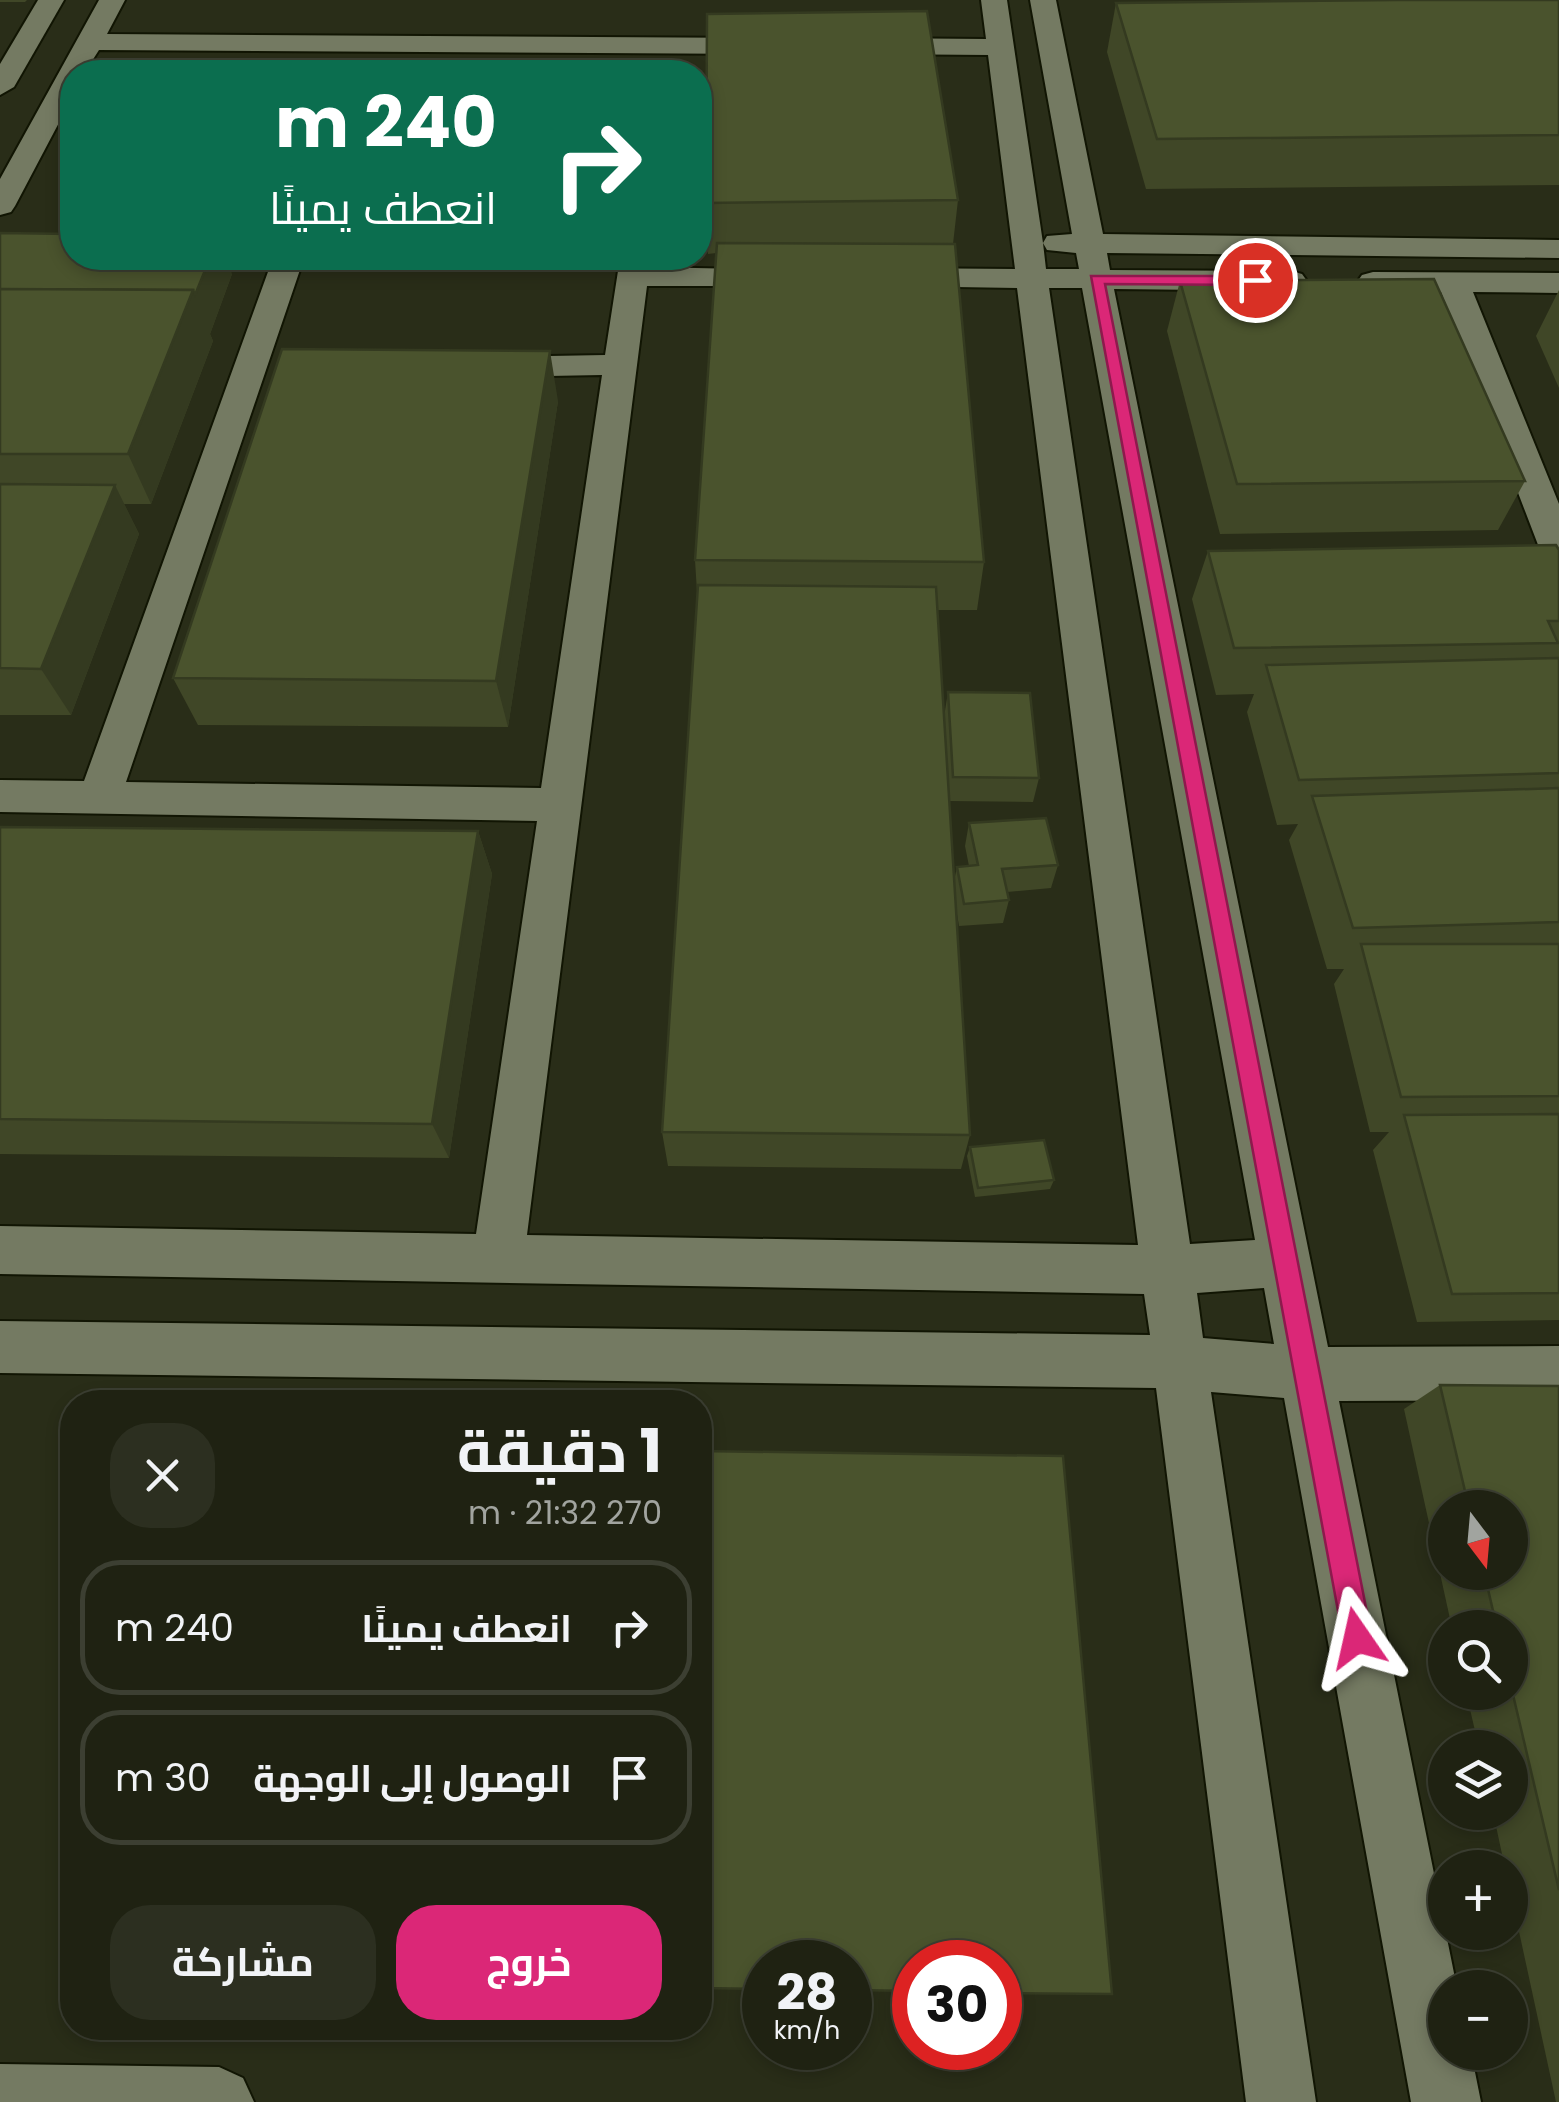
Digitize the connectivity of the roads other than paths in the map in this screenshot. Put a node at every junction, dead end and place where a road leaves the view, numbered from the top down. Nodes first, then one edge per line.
1 (51, 0) edge
2 (112, 0) edge
3 (994, 0) edge
4 (1043, 0) edge
5 (90, 42) junction
6 (363, 43) junction
7 (803, 46) edge
8 (842, 46) edge
9 (1001, 47) junction
10 (663, 59) edge
11 (80, 60) edge
12 (357, 60) edge
13 (0, 87) edge
14 (60, 97) edge
15 (0, 206) edge
16 (1559, 249) edge
17 (1028, 261) junction
18 (1093, 261) junction
19 (284, 270) edge
20 (634, 270) edge
21 (687, 270) edge
22 (812, 277) edge
23 (871, 277) edge
24 (1453, 282) junction
25 (1559, 283) edge
26 (620, 365) junction
27 (464, 368) edge
28 (248, 371) junction
29 (287, 371) edge
30 (1557, 541) edge
31 (0, 796) edge
32 (98, 798) junction
33 (560, 806) junction
34 (0, 1250) edge
35 (498, 1259) junction
36 (1285, 1262) junction
37 (1167, 1270) junction
38 (0, 1347) edge
39 (1178, 1362) junction
40 (1559, 1373) edge
41 (1306, 1374) junction
42 (0, 2098) edge
43 (219, 2102) edge
44 (1280, 2102) edge
45 (1446, 2102) edge

1 - 13 street
2 - 5 street
3 - 9 street
4 - 18 street
5 - 6 street
5 - 11 street
6 - 10 street
6 - 12 street
7 - 10 street
8 - 9 street
9 - 17 street
14 - 15 street
16 - 18 street
17 - 18 street
17 - 23 street
17 - 37 street
18 - 24 street
18 - 36 street
19 - 28 street
20 - 26 street
21 - 22 street
24 - 25 street
24 - 30 street
26 - 27 street
26 - 33 street
28 - 29 street
28 - 32 street
31 - 32 street
32 - 33 street
33 - 35 street
34 - 35 street
35 - 37 street
36 - 37 street
36 - 41 street
37 - 39 street
38 - 39 street
39 - 41 street
39 - 44 street
40 - 41 street
41 - 45 street
42 - 43 street

